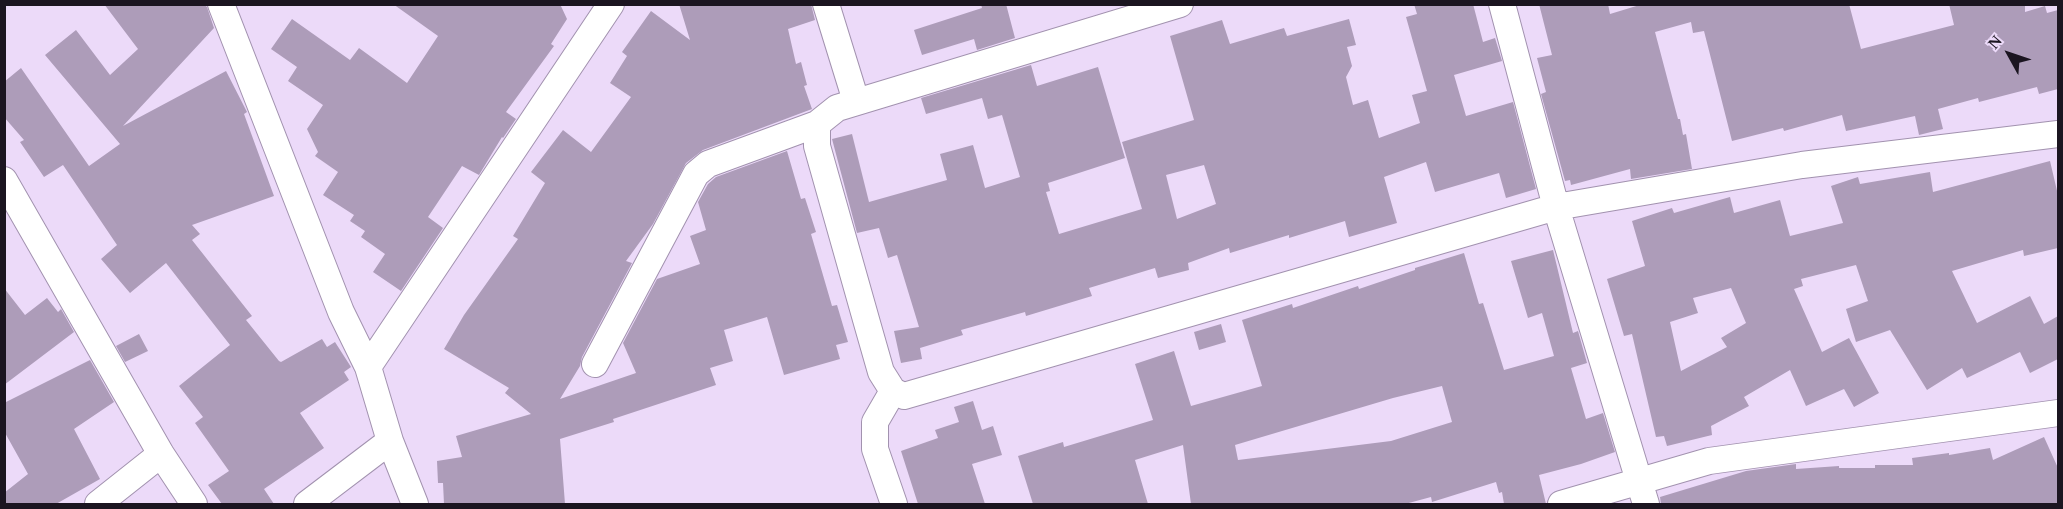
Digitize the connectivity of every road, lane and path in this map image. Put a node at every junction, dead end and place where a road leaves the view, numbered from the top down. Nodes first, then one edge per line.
1 (221, 4) edge
2 (611, 4) edge
3 (826, 4) edge
4 (1180, 4) edge
5 (1502, 4) edge
6 (1139, 10) edge
7 (856, 101) junction
8 (818, 124) junction
9 (2058, 134) edge
10 (4, 180) edge
11 (1556, 207) junction
12 (595, 364) dead end
13 (369, 367) junction
14 (893, 391) junction
15 (2058, 413) edge
16 (390, 441) junction
17 (161, 454) junction
18 (1642, 493) edge
19 (98, 504) edge
20 (194, 504) edge
21 (307, 504) edge
22 (416, 504) edge
23 (894, 504) edge
24 (1561, 504) edge

1 - 13 street
2 - 13 street
3 - 7 street
4 - 6 street
5 - 11 street
6 - 7 street
7 - 8 street
8 - 12 street
8 - 14 street
9 - 11 street
10 - 17 street
11 - 14 street
11 - 18 street
13 - 16 street
14 - 23 street
15 - 18 street
16 - 21 street
16 - 22 street
17 - 19 street
17 - 20 street
18 - 24 street

